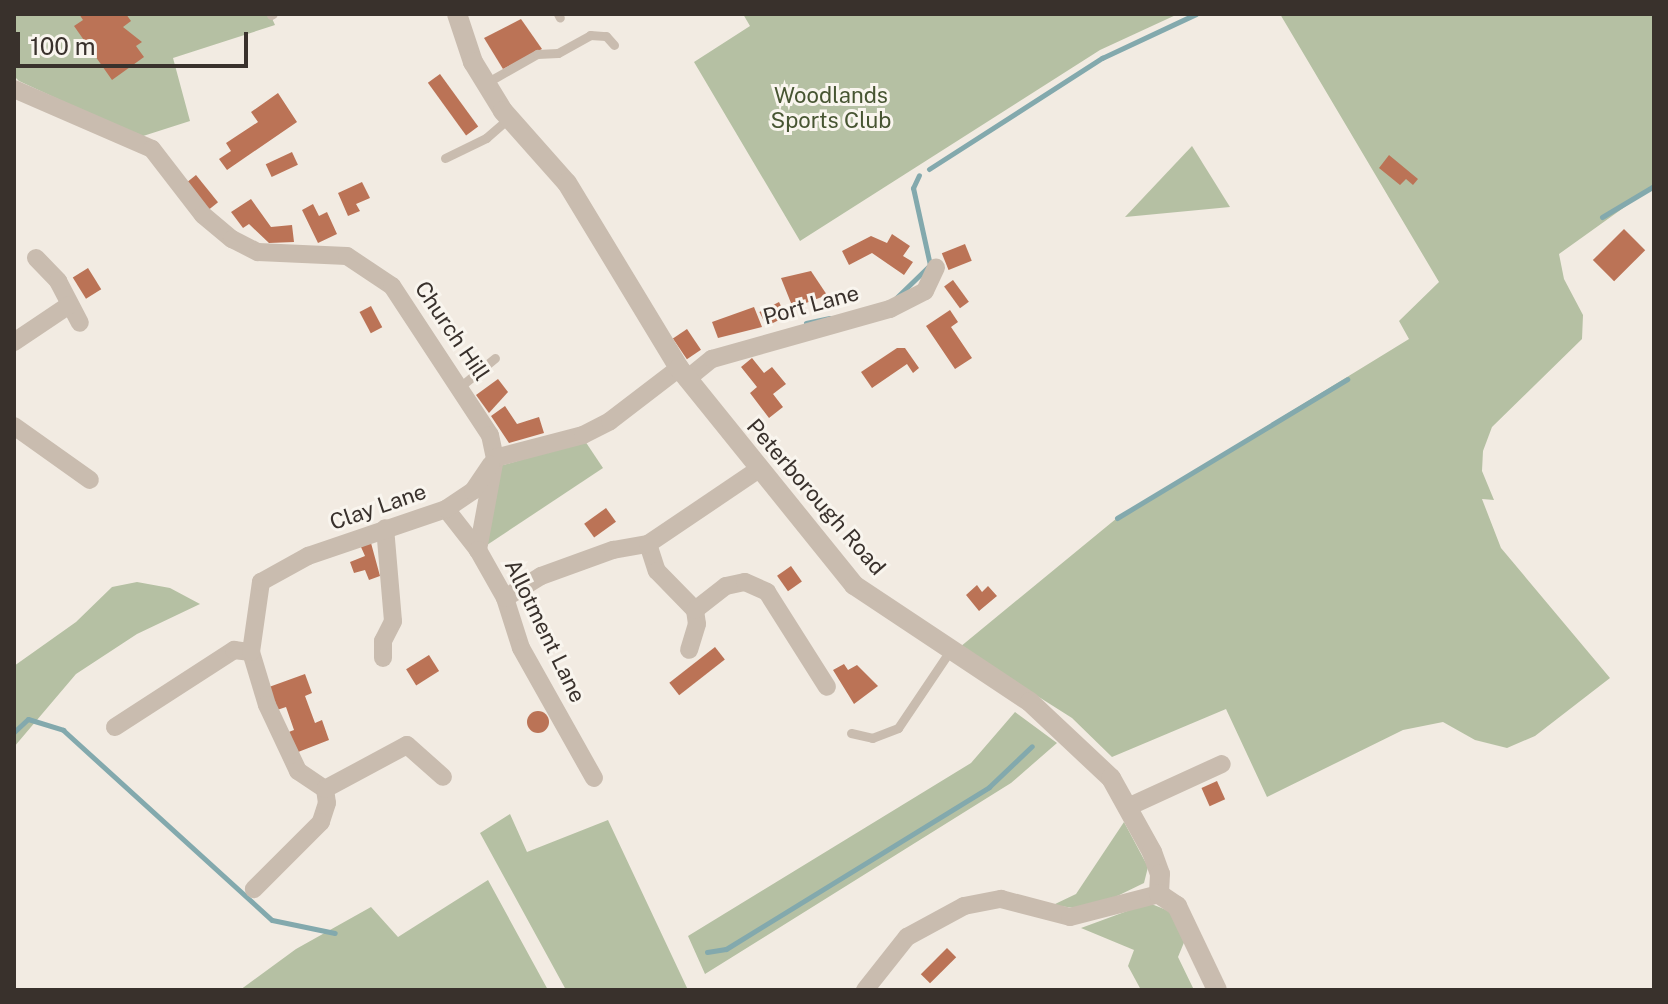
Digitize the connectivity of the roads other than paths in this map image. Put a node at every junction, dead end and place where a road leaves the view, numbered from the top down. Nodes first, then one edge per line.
1 (457, 14) edge
2 (614, 45) dead end
3 (486, 83) junction
4 (14, 89) edge
5 (509, 118) junction
6 (445, 158) dead end
7 (36, 258) dead end
8 (936, 267) dead end
9 (69, 305) junction
10 (80, 323) dead end
11 (14, 342) edge
12 (495, 358) dead end
13 (683, 374) junction
14 (461, 386) junction
15 (14, 426) edge
16 (495, 458) junction
17 (759, 469) junction
18 (90, 480) dead end
19 (446, 509) junction
20 (385, 528) junction
21 (648, 544) junction
22 (478, 550) junction
23 (505, 598) junction
24 (695, 610) junction
25 (951, 649) junction
26 (689, 650) dead end
27 (251, 652) junction
28 (383, 658) dead end
29 (827, 687) dead end
30 (115, 727) dead end
31 (851, 733) dead end
32 (1222, 764) dead end
33 (443, 777) dead end
34 (594, 778) dead end
35 (325, 789) junction
36 (1128, 807) junction
37 (254, 889) dead end
38 (1159, 894) junction
39 (865, 990) edge
40 (1217, 990) edge

1 - 3 street, Peterborough Road
2 - 3 lane
3 - 5 street, Peterborough Road
4 - 14 street, Church Hill
5 - 6 lane
5 - 13 street, Peterborough Road
7 - 9 street
8 - 13 street, Port Lane
9 - 10 street
9 - 11 street
12 - 14 lane
13 - 16 street, Port Lane
13 - 17 street, Peterborough Road
14 - 16 street, Church Hill
15 - 18 street
16 - 19 street, Clay Lane
16 - 22 street
17 - 21 street
17 - 25 street, Peterborough Road
19 - 20 street, Clay Lane
19 - 22 street, Allotment Lane
20 - 27 street, Clay Lane
20 - 28 street
21 - 23 street
21 - 24 street
22 - 23 street, Allotment Lane
23 - 34 street, Allotment Lane
24 - 26 street
24 - 29 street
25 - 31 lane
25 - 36 street, Peterborough Road
27 - 30 street
27 - 35 street
32 - 36 street
33 - 35 street
35 - 37 street
36 - 38 street, Peterborough Road
38 - 39 street
38 - 40 street

